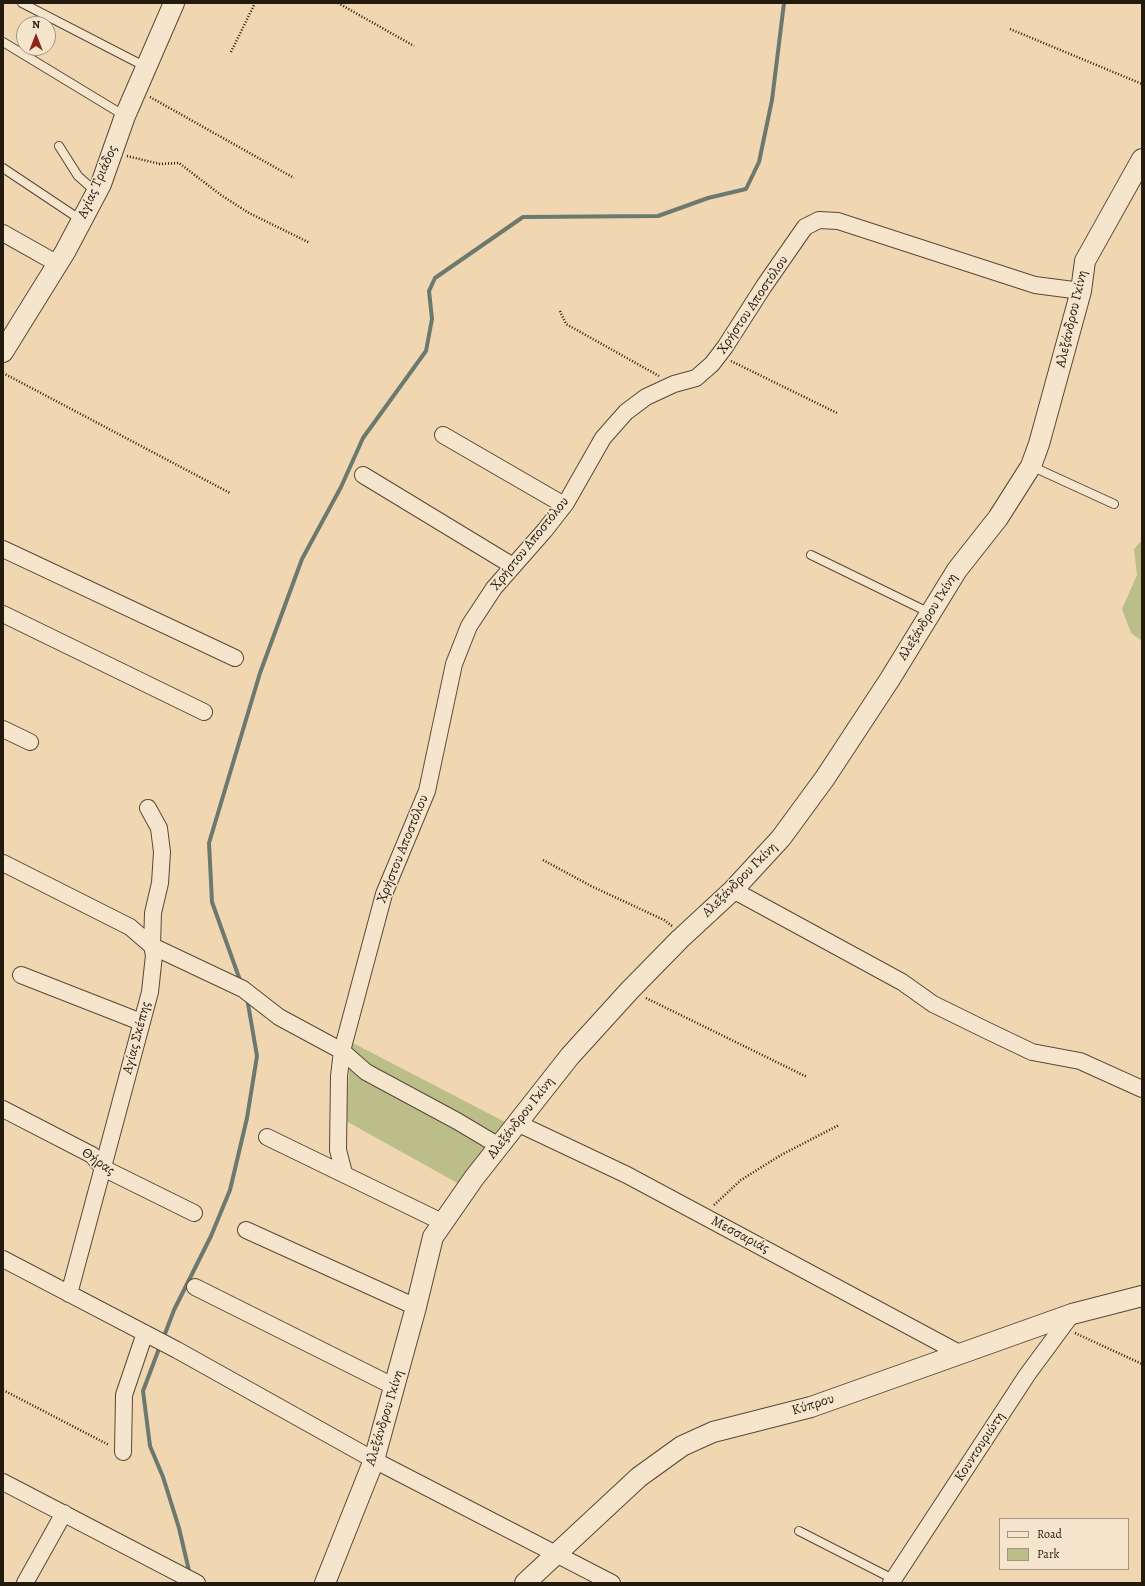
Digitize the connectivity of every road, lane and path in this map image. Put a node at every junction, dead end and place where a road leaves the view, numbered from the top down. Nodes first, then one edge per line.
1 (22, 3) edge
2 (174, 3) edge
3 (255, 3) edge
4 (338, 3) edge
5 (1010, 30) dead end
6 (3, 42) edge
7 (414, 46) dead end
8 (231, 52) dead end
9 (146, 67) junction
10 (1142, 84) edge
11 (136, 93) junction
12 (125, 116) junction
13 (59, 146) dead end
14 (113, 151) junction
15 (1142, 159) edge
16 (3, 168) edge
17 (294, 178) dead end
18 (96, 192) junction
19 (81, 220) junction
20 (3, 232) edge
21 (310, 243) dead end
22 (58, 264) junction
23 (1081, 290) junction
24 (560, 311) dead end
25 (3, 352) edge
26 (719, 356) junction
27 (3, 373) edge
28 (674, 384) junction
29 (837, 413) dead end
30 (443, 435) dead end
31 (1030, 466) junction
32 (363, 475) dead end
33 (230, 493) dead end
34 (1114, 504) dead end
35 (564, 505) junction
36 (3, 549) edge
37 (812, 555) dead end
38 (513, 566) junction
39 (930, 613) junction
40 (3, 614) edge
41 (235, 658) dead end
42 (204, 712) dead end
43 (3, 729) edge
44 (30, 742) dead end
45 (148, 808) dead end
46 (543, 860) dead end
47 (3, 863) edge
48 (733, 890) junction
49 (684, 935) junction
50 (152, 946) junction
51 (21, 975) dead end
52 (630, 990) junction
53 (141, 1022) junction
54 (342, 1051) junction
55 (807, 1077) dead end
56 (1142, 1089) edge
57 (3, 1109) edge
58 (517, 1123) junction
59 (839, 1125) dead end
60 (267, 1137) dead end
61 (499, 1146) junction
62 (102, 1168) junction
63 (344, 1173) junction
64 (194, 1213) dead end
65 (703, 1215) junction
66 (442, 1222) junction
67 (246, 1230) dead end
68 (3, 1259) edge
69 (195, 1287) dead end
70 (69, 1294) junction
71 (1142, 1296) edge
72 (416, 1307) junction
73 (1067, 1320) junction
74 (147, 1335) junction
75 (959, 1353) junction
76 (1142, 1364) edge
77 (395, 1387) junction
78 (3, 1390) edge
79 (123, 1452) joint
80 (374, 1460) junction
81 (3, 1482) edge
82 (64, 1513) junction
83 (799, 1531) dead end
84 (556, 1553) junction
85 (892, 1581) edge
86 (25, 1583) edge
87 (197, 1583) edge
88 (325, 1583) edge
89 (525, 1583) edge
90 (612, 1583) edge

1 - 9 lane
2 - 9 street, Αγίας Τριάδος
3 - 8 path
4 - 7 path
5 - 10 path
6 - 12 lane
9 - 11 street, Αγίας Τριάδος
11 - 12 street, Αγίας Τριάδος
11 - 17 path
12 - 14 street, Αγίας Τριάδος
13 - 18 lane
14 - 18 street, Αγίας Τριάδος
14 - 21 path
15 - 23 street, Αλεξάνδρου Γκίνη
16 - 19 lane
18 - 19 street, Αγίας Τριάδος
19 - 22 street, Αγίας Τριάδος
20 - 22 street
22 - 25 street, Αγίας Τριάδος
23 - 26 street, Χρήστου Αποστόλου
23 - 31 street, Αλεξάνδρου Γκίνη
24 - 28 path
26 - 28 street, Χρήστου Αποστόλου
26 - 29 path
27 - 33 path
28 - 35 street, Χρήστου Αποστόλου
30 - 35 street
31 - 34 lane
31 - 39 street, Αλεξάνδρου Γκίνη
32 - 38 street
35 - 38 street, Χρήστου Αποστόλου
36 - 41 street
37 - 39 lane
38 - 54 street, Χρήστου Αποστόλου
39 - 48 street, Αλεξάνδρου Γκίνη
40 - 42 street
43 - 44 street
45 - 50 street, Αγίας Σκέπης
46 - 49 path
47 - 50 street
48 - 49 street, Αλεξάνδρου Γκίνη
48 - 56 street
49 - 52 street, Αλεξάνδρου Γκίνη
50 - 53 street, Αγίας Σκέπης
50 - 54 street
51 - 53 street
52 - 55 path
52 - 58 street, Αλεξάνδρου Γκίνη
53 - 62 street, Αγίας Σκέπης
54 - 61 street
54 - 63 street, Χρήστου Αποστόλου
57 - 62 street, Θήρας
58 - 61 street, Αλεξάνδρου Γκίνη
58 - 65 street, Μεσσαριάς
59 - 65 path
60 - 63 street
61 - 66 street, Αλεξάνδρου Γκίνη
62 - 64 street, Θήρας
62 - 70 street, Αγίας Σκέπης
63 - 66 street
65 - 75 street, Μεσσαριάς
66 - 72 street, Αλεξάνδρου Γκίνη
67 - 72 street
68 - 70 street
69 - 77 street
70 - 74 street
71 - 73 street, Κύπρου
72 - 77 street, Αλεξάνδρου Γκίνη
73 - 75 street, Κύπρου
73 - 76 path
73 - 85 street, Κουντουριώτη
74 - 79 street
74 - 80 street
75 - 84 street, Κύπρου
77 - 80 street, Αλεξάνδρου Γκίνη
78 - 79 path
80 - 84 street
80 - 88 street, Αλεξάνδρου Γκίνη
81 - 82 street
82 - 86 street
82 - 87 street
83 - 85 lane
84 - 89 street, Κύπρου
84 - 90 street

